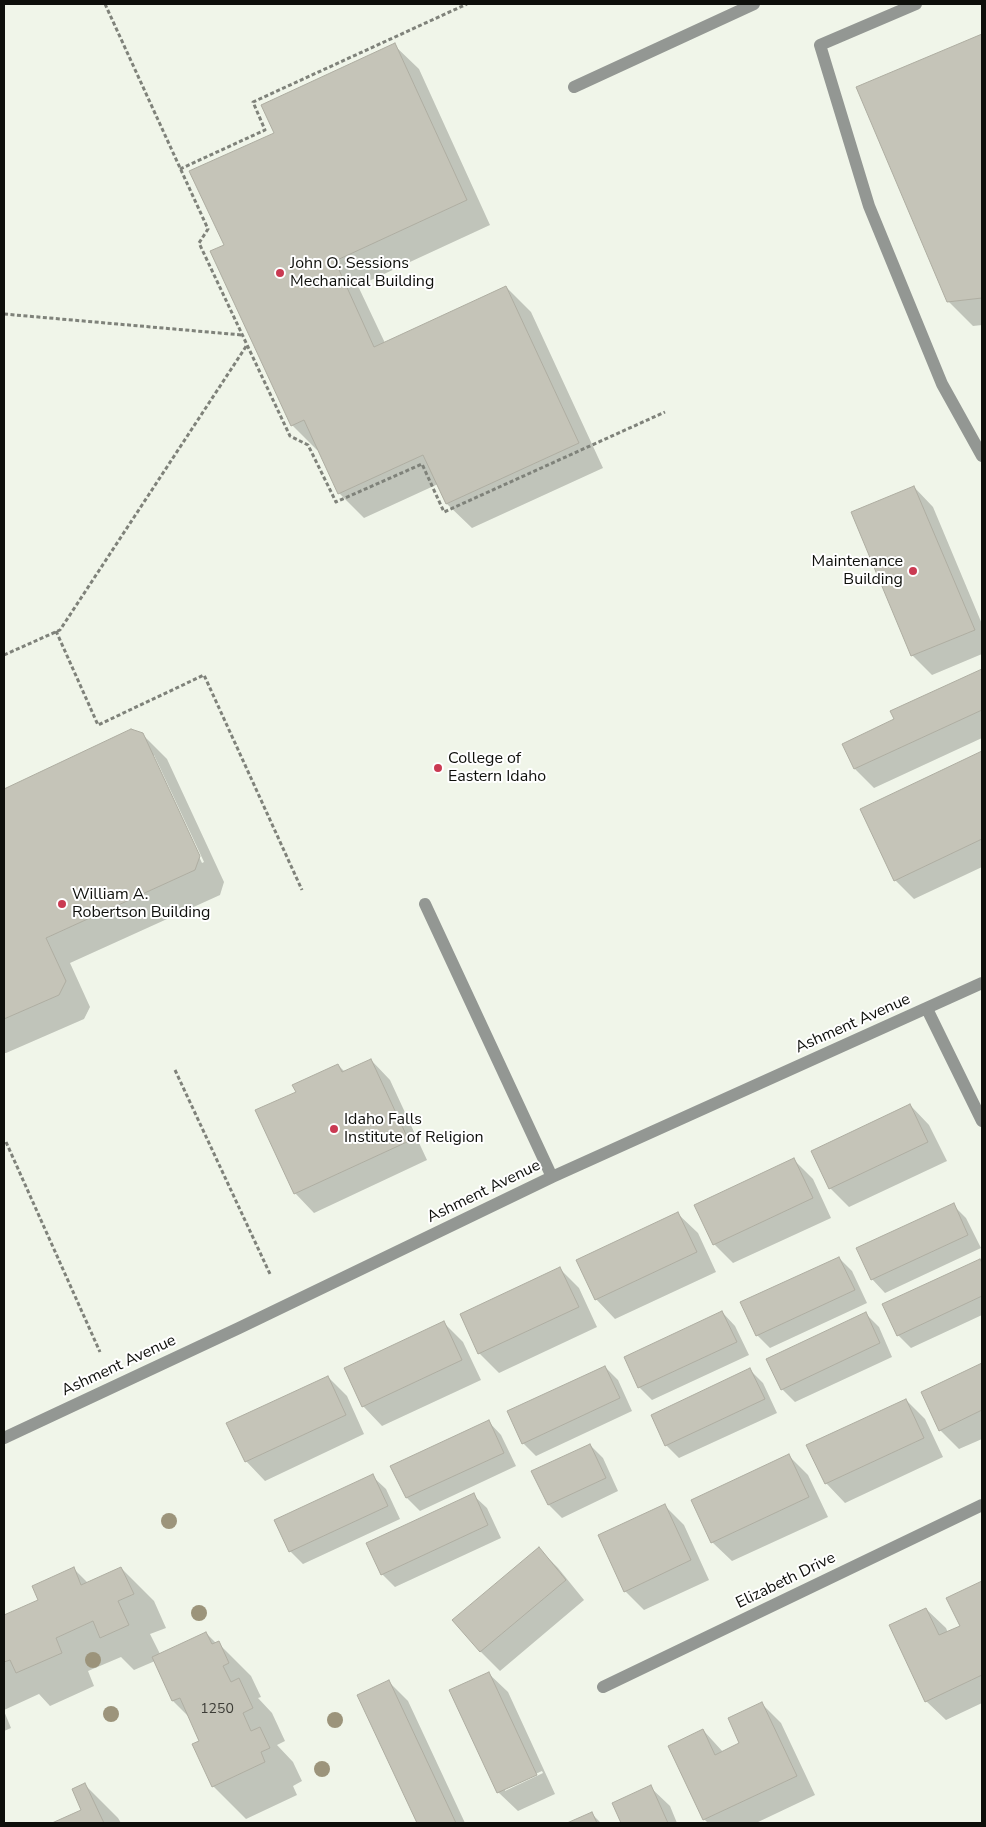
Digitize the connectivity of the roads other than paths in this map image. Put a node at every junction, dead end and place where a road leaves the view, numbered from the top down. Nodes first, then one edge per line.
1 (754, 4) edge
2 (916, 4) edge
3 (574, 87) dead end
4 (982, 456) edge
5 (425, 904) dead end
6 (982, 983) edge
7 (927, 1009) junction
8 (982, 1121) edge
9 (552, 1177) junction
10 (4, 1438) edge
11 (982, 1504) edge
12 (603, 1687) dead end

1 - 3 street
2 - 4 street
5 - 9 street
6 - 7 street, Ashment Avenue
7 - 8 street
7 - 9 street, Ashment Avenue
9 - 10 street, Ashment Avenue
11 - 12 street, Elizabeth Drive

